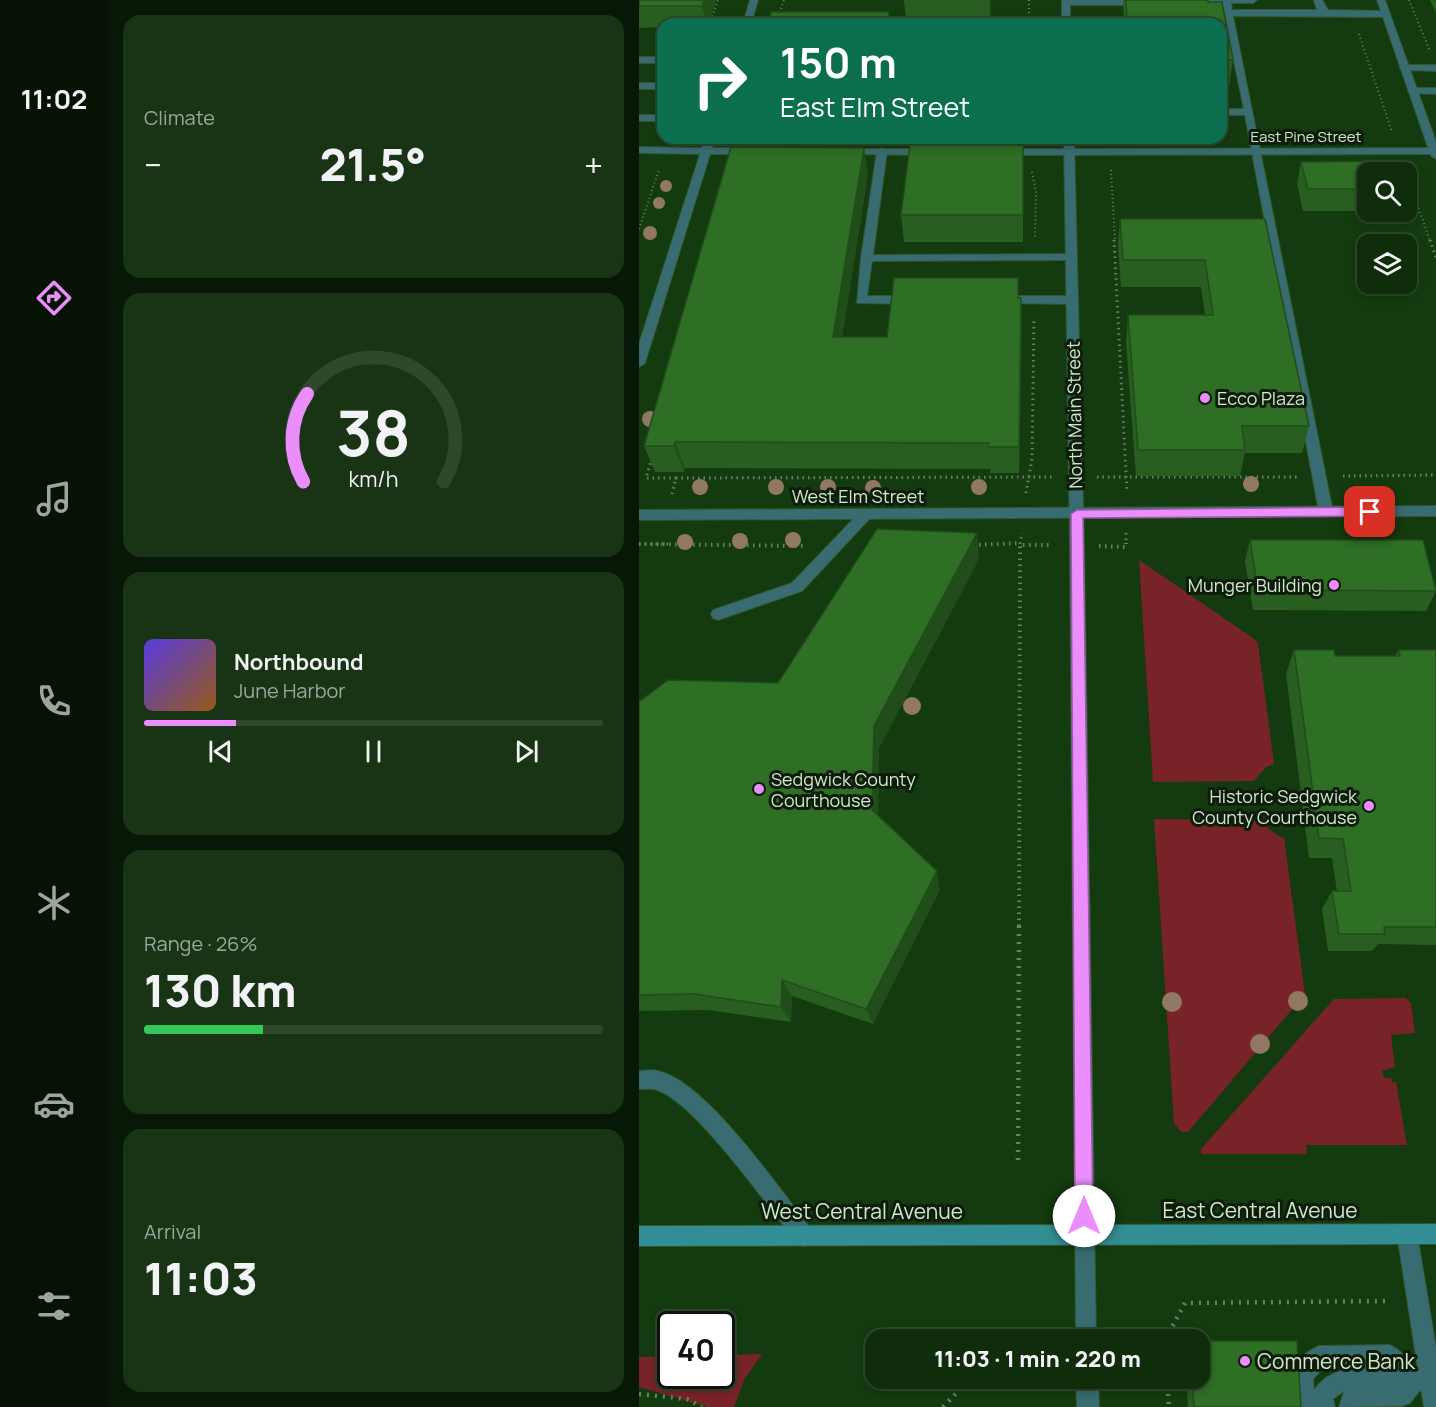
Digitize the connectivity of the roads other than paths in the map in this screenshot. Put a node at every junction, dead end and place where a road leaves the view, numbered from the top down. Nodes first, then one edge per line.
1 (754, 0) edge
2 (1253, 0) edge
3 (1318, 0) edge
4 (1381, 0) edge
5 (1066, 1) edge
6 (1158, 2) edge
7 (1181, 2) edge
8 (1226, 2) junction
9 (1228, 13) junction
10 (1326, 13) junction
11 (1386, 14) junction
12 (749, 18) edge
13 (1066, 18) edge
14 (639, 60) edge
15 (657, 60) edge
16 (1405, 68) junction
17 (1436, 68) edge
18 (639, 86) edge
19 (657, 86) edge
20 (1413, 91) junction
21 (1436, 92) edge
22 (1227, 112) edge
23 (1249, 112) junction
24 (639, 118) edge
25 (657, 118) edge
26 (708, 144) edge
27 (1069, 145) edge
28 (639, 150) edge
29 (706, 150) junction
30 (762, 151) edge
31 (834, 151) edge
32 (882, 151) junction
33 (943, 152) edge
34 (995, 152) edge
35 (1257, 152) junction
36 (1435, 153) edge
37 (1071, 257) junction
38 (867, 258) junction
39 (930, 300) edge
40 (988, 300) edge
41 (1072, 300) junction
42 (639, 363) edge
43 (1326, 512) junction
44 (1436, 512) edge
45 (866, 514) junction
46 (1077, 514) junction
47 (639, 515) edge
48 (718, 614) dead end
49 (639, 1080) edge
50 (1407, 1234) junction
51 (1436, 1234) edge
52 (1084, 1235) junction
53 (639, 1236) edge
54 (804, 1236) junction
55 (1086, 1329) edge
56 (1422, 1379) junction
57 (1087, 1389) edge
58 (1088, 1407) edge
59 (1304, 1407) edge
60 (1325, 1407) edge
61 (1350, 1407) edge
62 (1435, 1407) edge

1 - 12 street
2 - 8 street
3 - 10 street
4 - 11 street
5 - 6 street
5 - 13 street
7 - 8 street
8 - 9 street
9 - 10 street
9 - 23 street
10 - 11 street
11 - 16 street
14 - 15 street
16 - 17 street
16 - 20 street
18 - 19 street
20 - 21 street
20 - 36 street
22 - 23 street
23 - 35 street
24 - 25 street
26 - 29 street
27 - 34 street, East Pine Street
27 - 35 street, East Pine Street
27 - 37 street, North Main Street
28 - 29 street
29 - 30 street
29 - 42 street
31 - 32 street
32 - 33 street
32 - 38 street
35 - 36 street, East Pine Street
35 - 43 street
37 - 38 street
37 - 41 street, North Main Street
38 - 39 street
40 - 41 street
41 - 46 street, North Main Street
43 - 44 street, West Elm Street
43 - 46 street, West Elm Street
45 - 46 street, West Elm Street
45 - 47 street, West Elm Street
45 - 48 street
46 - 52 street, North Main Street
49 - 54 street
50 - 51 main road, East Central Avenue
50 - 52 main road, East Central Avenue
50 - 56 street
52 - 54 main road, West Central Avenue
52 - 55 street, North Main Street
53 - 54 main road, West Central Avenue
56 - 59 street
56 - 60 street
56 - 61 street
56 - 62 street
57 - 58 street

